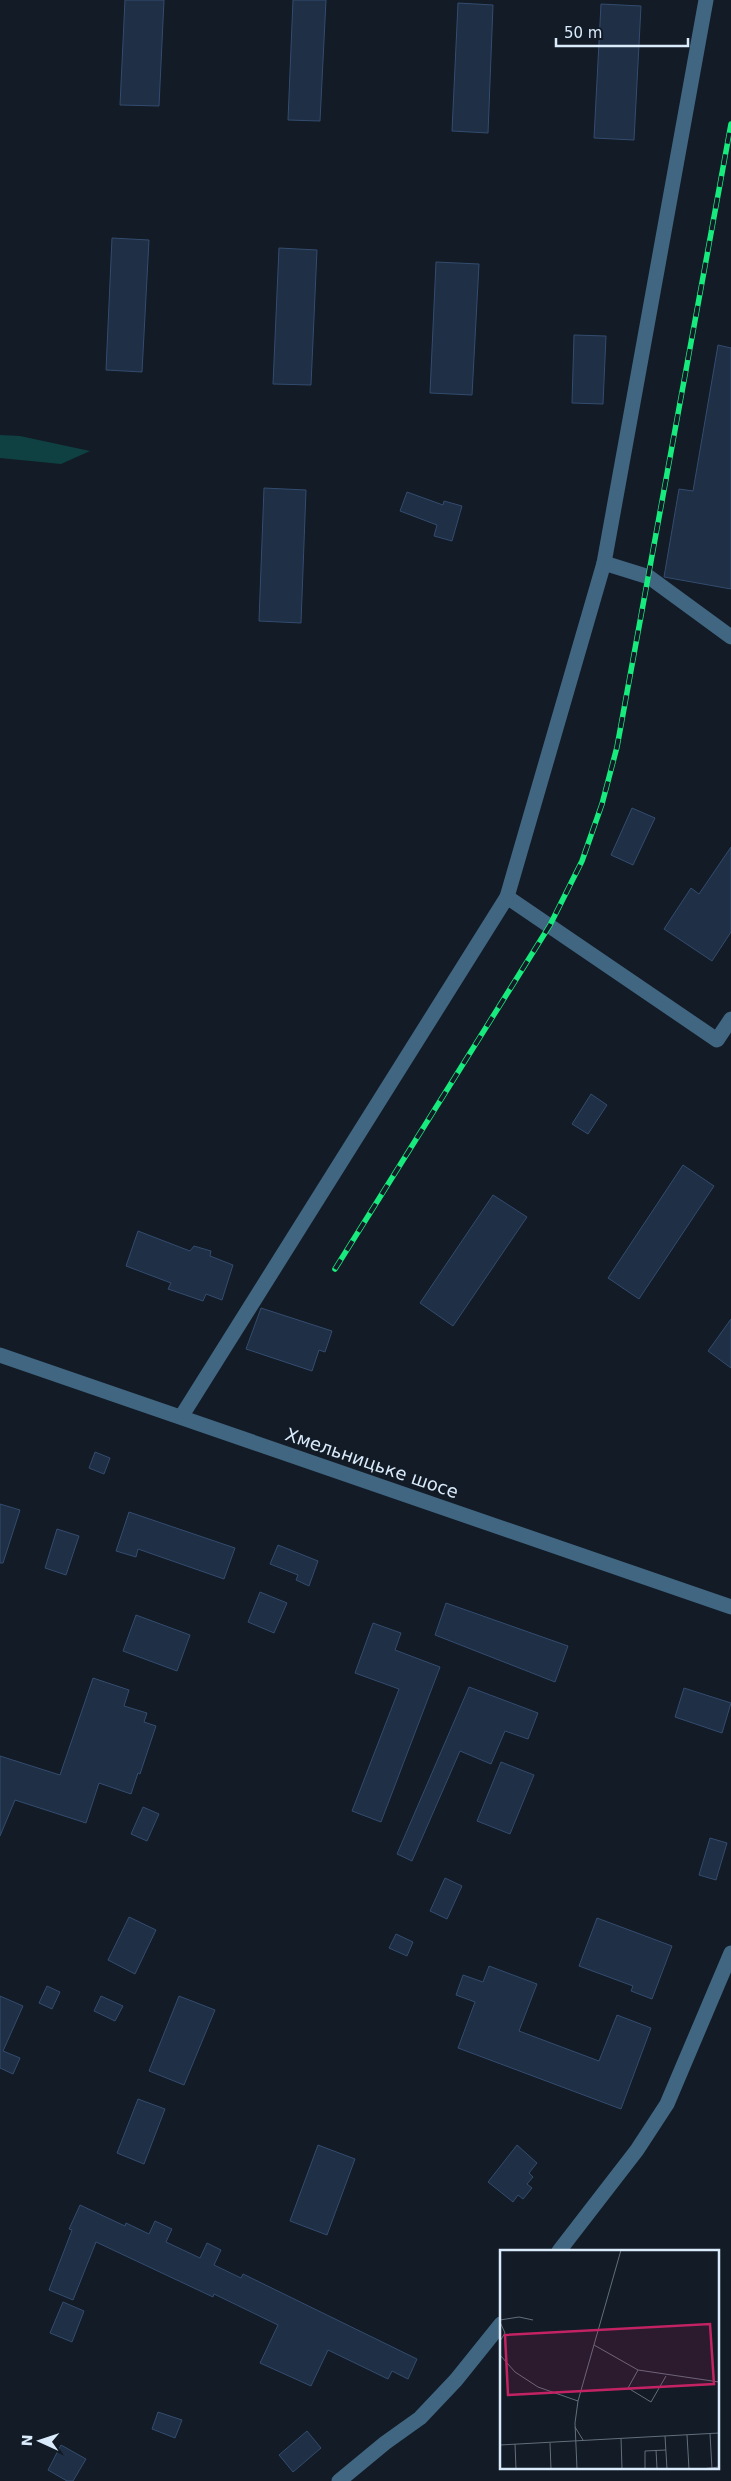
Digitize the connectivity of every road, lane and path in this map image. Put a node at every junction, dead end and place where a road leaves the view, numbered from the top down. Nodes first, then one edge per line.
1 (706, 0) edge
2 (604, 563) junction
3 (731, 637) edge
4 (507, 897) junction
5 (731, 1019) edge
6 (0, 1355) edge
7 (181, 1417) junction
8 (731, 1607) edge
9 (731, 1953) edge
10 (560, 2250) edge
11 (500, 2325) edge
12 (339, 2481) edge

1 - 2 street
2 - 3 street
2 - 4 street
4 - 5 street
4 - 7 street
6 - 7 street, Хмельницьке шосе
7 - 8 street, Хмельницьке шосе
9 - 10 street
11 - 12 street

